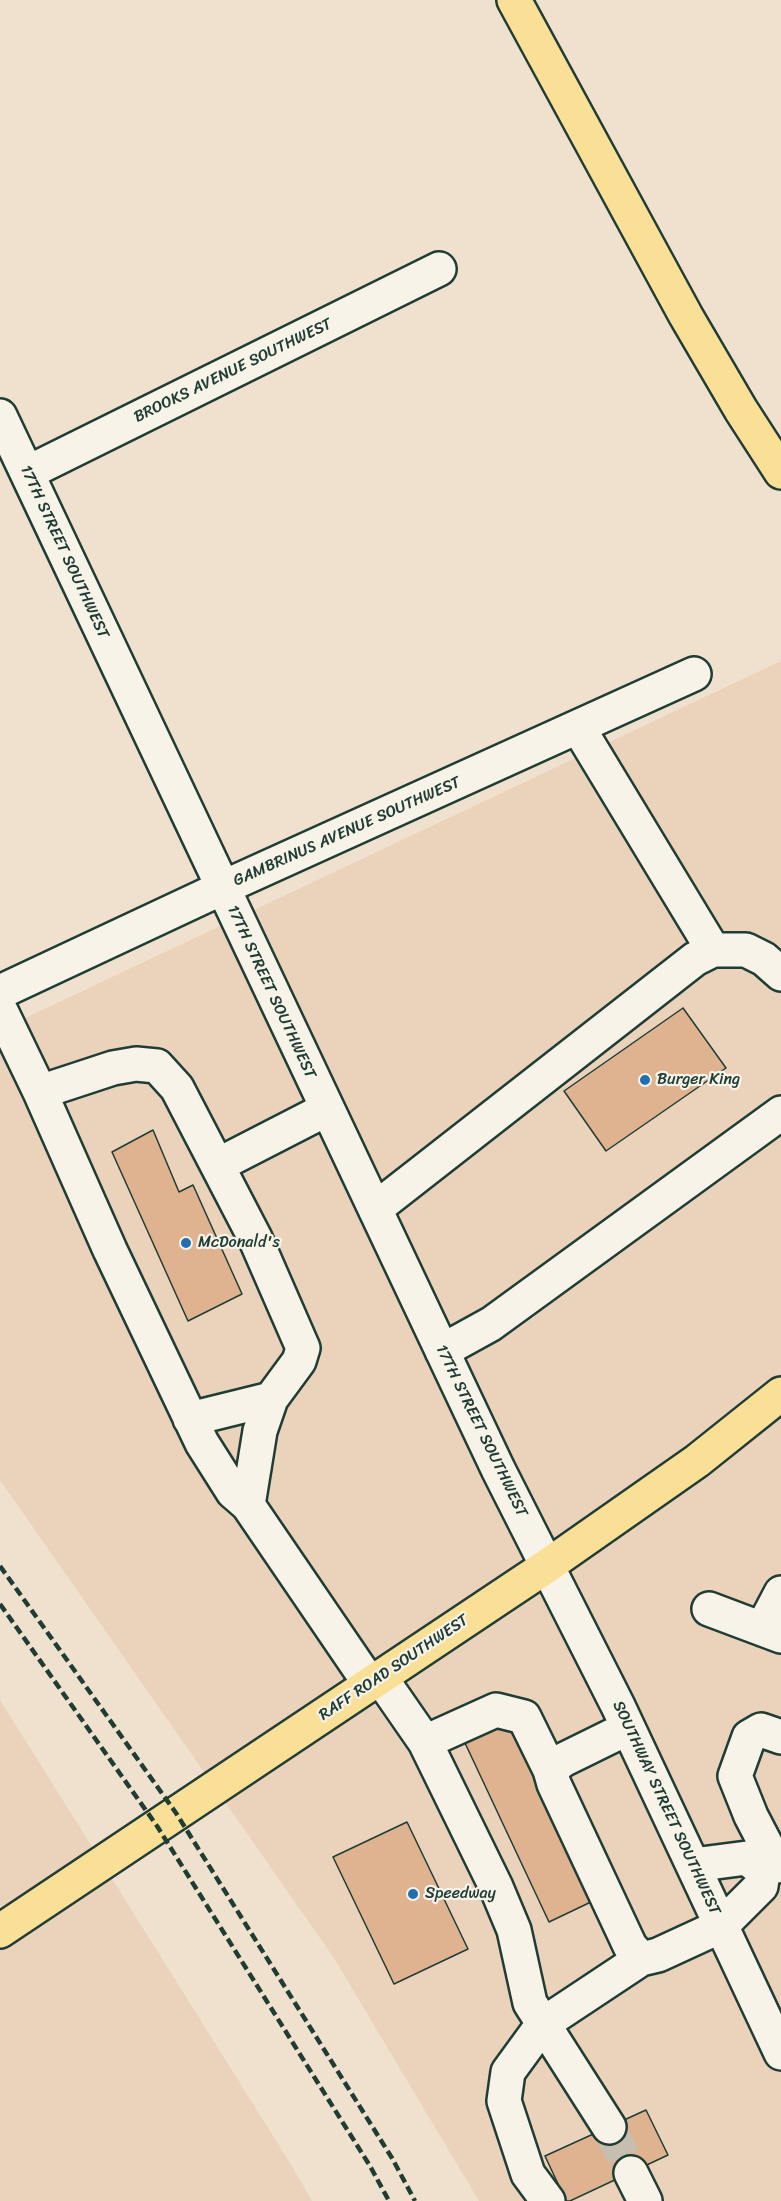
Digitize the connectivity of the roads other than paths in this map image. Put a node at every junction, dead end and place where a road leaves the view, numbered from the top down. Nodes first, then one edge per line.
1 (514, 0) edge
2 (439, 269) dead end
3 (0, 416) edge
4 (27, 472) junction
5 (781, 472) edge
6 (694, 674) dead end
7 (578, 727) junction
8 (222, 888) junction
9 (713, 950) junction
10 (781, 974) edge
11 (0, 992) edge
12 (0, 1009) edge
13 (40, 1092) junction
14 (327, 1108) junction
15 (781, 1113) edge
16 (218, 1165) junction
17 (375, 1209) junction
18 (442, 1351) junction
19 (781, 1394) edge
20 (271, 1399) junction
21 (190, 1419) junction
22 (249, 1504) junction
23 (547, 1566) junction
24 (781, 1593) edge
25 (709, 1609) dead end
26 (772, 1632) edge
27 (375, 1681) junction
28 (628, 1728) junction
29 (781, 1737) edge
30 (425, 1742) junction
31 (550, 1770) junction
32 (693, 1865) junction
33 (774, 1868) edge
34 (721, 1926) junction
35 (0, 1931) edge
36 (641, 1959) junction
37 (543, 2024) junction
38 (781, 2053) edge
39 (609, 2127) tunnel mouth
40 (548, 2201) edge

1 - 5 main road
2 - 4 street, BROOKS AVENUE SOUTHWEST
3 - 4 street, 17TH STREET SOUTHWEST
4 - 8 street, 17TH STREET SOUTHWEST
6 - 7 street, GAMBRINUS AVENUE SOUTHWEST
7 - 8 street, GAMBRINUS AVENUE SOUTHWEST
7 - 9 street
8 - 11 street, GAMBRINUS AVENUE SOUTHWEST
8 - 14 street, 17TH STREET SOUTHWEST
9 - 10 street
9 - 17 street
12 - 13 street
13 - 16 street
13 - 21 street
14 - 16 street
14 - 17 street, 17TH STREET SOUTHWEST
15 - 18 street
16 - 20 street
17 - 18 street, 17TH STREET SOUTHWEST
18 - 23 street, 17TH STREET SOUTHWEST
19 - 23 main road, RAFF ROAD SOUTHWEST
20 - 21 street
20 - 22 street
21 - 22 street
22 - 27 street
23 - 27 main road, RAFF ROAD SOUTHWEST
23 - 28 street, SOUTHWAY STREET SOUTHWEST
24 - 26 street
25 - 26 street
27 - 30 street
27 - 35 main road, RAFF ROAD SOUTHWEST
28 - 31 street
28 - 32 street, SOUTHWAY STREET SOUTHWEST
29 - 33 street
30 - 31 street
30 - 37 street
31 - 36 street
32 - 33 street
32 - 34 street, SOUTHWAY STREET SOUTHWEST
33 - 34 street
34 - 36 street
34 - 38 street, SOUTHWAY STREET SOUTHWEST
36 - 37 street
37 - 39 street
37 - 40 street

